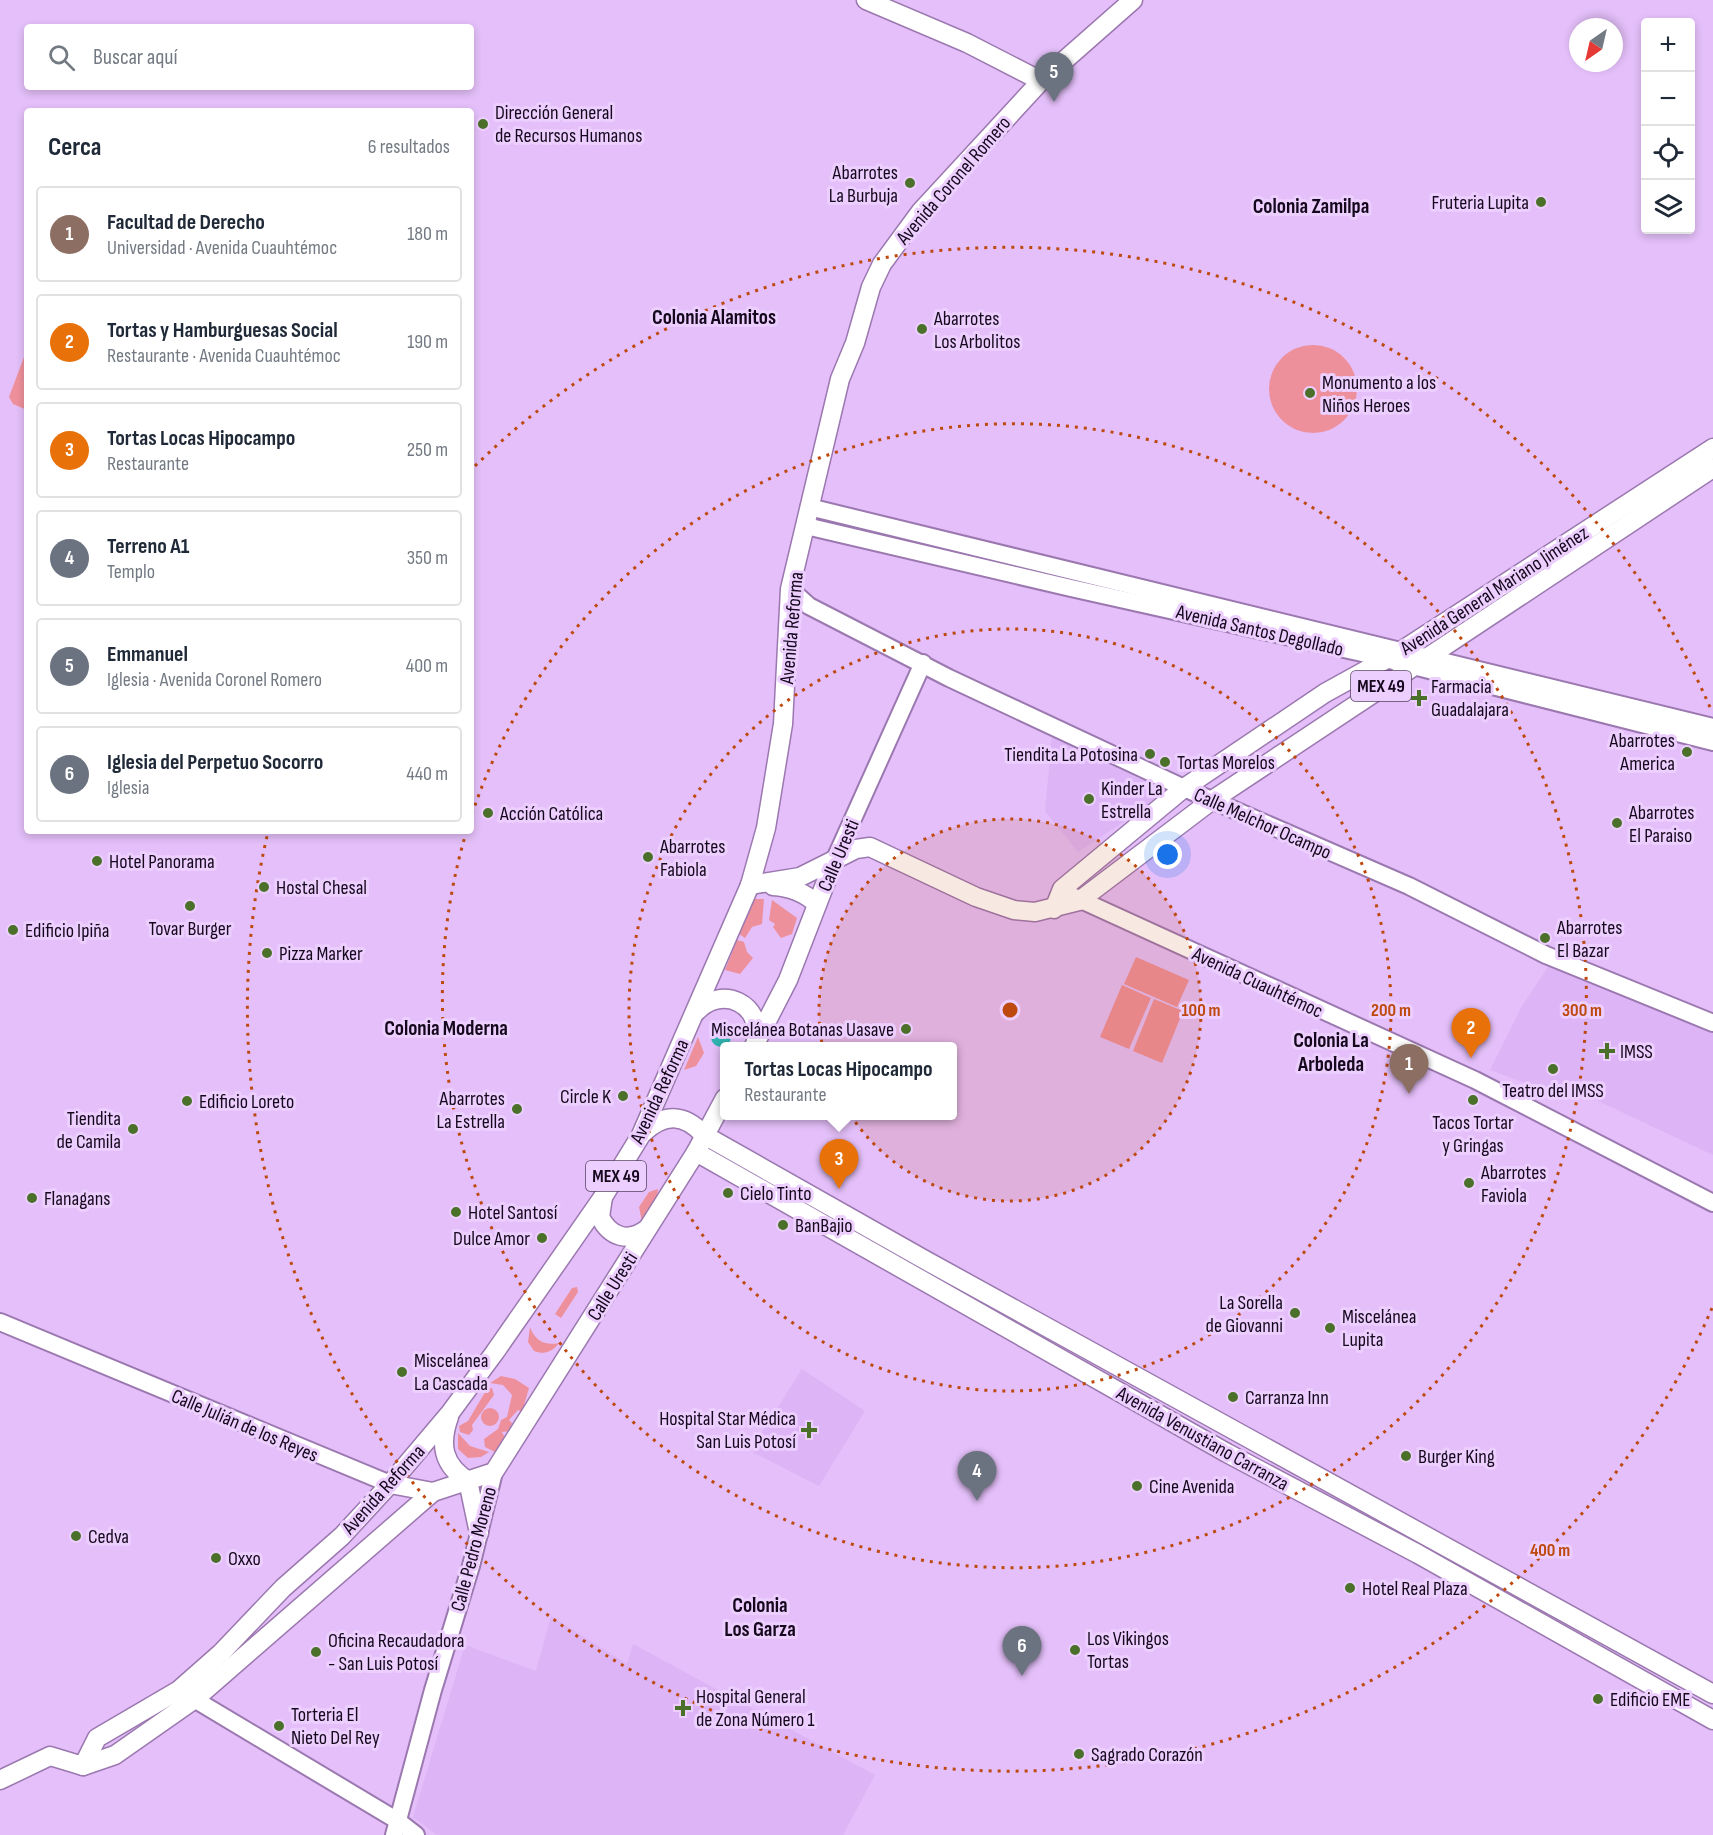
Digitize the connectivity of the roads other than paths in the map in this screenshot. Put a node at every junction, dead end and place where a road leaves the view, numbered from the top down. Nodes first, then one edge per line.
1 (866, 0) edge
2 (1133, 0) edge
3 (1041, 81) junction
4 (882, 264) joint
5 (1713, 448) edge
6 (1713, 468) edge
7 (809, 507) junction
8 (806, 525) junction
9 (790, 589) junction
10 (1393, 655) junction
11 (1428, 657) junction
12 (922, 663) junction
13 (1412, 667) junction
14 (1713, 727) edge
15 (1713, 741) edge
16 (1184, 789) junction
17 (1211, 801) junction
18 (1137, 826) junction
19 (1154, 846) junction
20 (834, 861) junction
21 (748, 889) junction
22 (1062, 889) junction
23 (1080, 901) junction
24 (817, 904) junction
25 (1054, 909) junction
26 (695, 1013) junction
27 (1713, 1023) edge
28 (756, 1042) edge
29 (757, 1042) edge
30 (720, 1107) edge
31 (641, 1135) junction
32 (700, 1144) junction
33 (603, 1197) junction
34 (1713, 1203) edge
35 (647, 1229) junction
36 (0, 1322) edge
37 (450, 1413) junction
38 (494, 1472) junction
39 (468, 1480) junction
40 (390, 1484) junction
41 (433, 1492) junction
42 (479, 1533) junction
43 (187, 1694) junction
44 (1713, 1694) edge
45 (1713, 1720) edge
46 (0, 1780) edge
47 (396, 1828) edge
48 (416, 1835) edge

1 - 3 main road
2 - 3 main road, Avenida Coronel Romero
3 - 4 main road, Avenida Coronel Romero
4 - 7 main road, Avenida Reforma
5 - 10 main road, Avenida General Mariano Jiménez / MEX 49
6 - 11 main road, Avenida General Mariano Jiménez / MEX 49
7 - 8 main road, Avenida Reforma
7 - 10 street, Avenida Santos Degollado
8 - 9 main road, Avenida Reforma
8 - 10 street, Avenida Santos Degollado
9 - 12 street, Calle Melchor Ocampo
9 - 21 main road, Avenida Reforma / MEX 49
10 - 11 street, Avenida Santos Degollado
10 - 13 street, Avenida Santos Degollado
10 - 16 main road, Avenida General Mariano Jiménez / MEX 49
11 - 13 main road, Avenida General Mariano Jiménez / MEX 49
11 - 14 street, Avenida Santos Degollado
12 - 16 street, Calle Melchor Ocampo
12 - 20 street, Calle Uresti
13 - 15 street, Avenida Santos Degollado
13 - 17 main road, Avenida General Mariano Jiménez / MEX 49
16 - 17 street, Calle Melchor Ocampo
16 - 18 main road, Avenida General Mariano Jiménez / MEX 49
17 - 19 main road, Avenida General Mariano Jiménez / MEX 49
17 - 27 street, Calle Melchor Ocampo
18 - 19 main road
18 - 22 main road, Avenida General Mariano Jiménez / MEX 49
19 - 23 main road, Avenida General Mariano Jiménez / MEX 49
20 - 21 main road
20 - 24 main road, Calle Uresti
20 - 25 main road
21 - 24 main road
21 - 26 main road, Avenida Reforma / MEX 49
22 - 23 street, Avenida Cuauhtémoc
22 - 25 main road, Avenida General Mariano Jiménez / MEX 49
23 - 25 main road, Avenida General Mariano Jiménez / MEX 49
23 - 34 street, Avenida Cuauhtémoc
24 - 29 main road, Calle Uresti
26 - 28 main road
26 - 31 main road, Avenida Reforma / MEX 49
30 - 32 main road, Calle Uresti
31 - 32 main road
31 - 33 main road, Avenida Reforma / MEX 49
32 - 35 main road, Calle Uresti
32 - 44 main road, Avenida Venustiano Carranza
32 - 45 main road, Avenida Venustiano Carranza
33 - 35 main road
33 - 37 main road, Avenida Reforma / MEX 49
35 - 38 main road, Calle Uresti
36 - 40 street, Calle Julián de los Reyes
37 - 39 main road
37 - 40 main road, Avenida Reforma / MEX 49
38 - 39 main road, Calle Julián de los Reyes
38 - 42 street, Calle Pedro Moreno
39 - 41 main road, Calle Julián de los Reyes
39 - 42 main road
40 - 41 main road, Calle Julián de los Reyes
40 - 43 main road, Avenida Reforma / MEX 49
41 - 43 main road, Avenida Reforma
42 - 47 street, Calle Pedro Moreno
43 - 46 main road, Avenida Reforma
43 - 47 street
47 - 48 street

